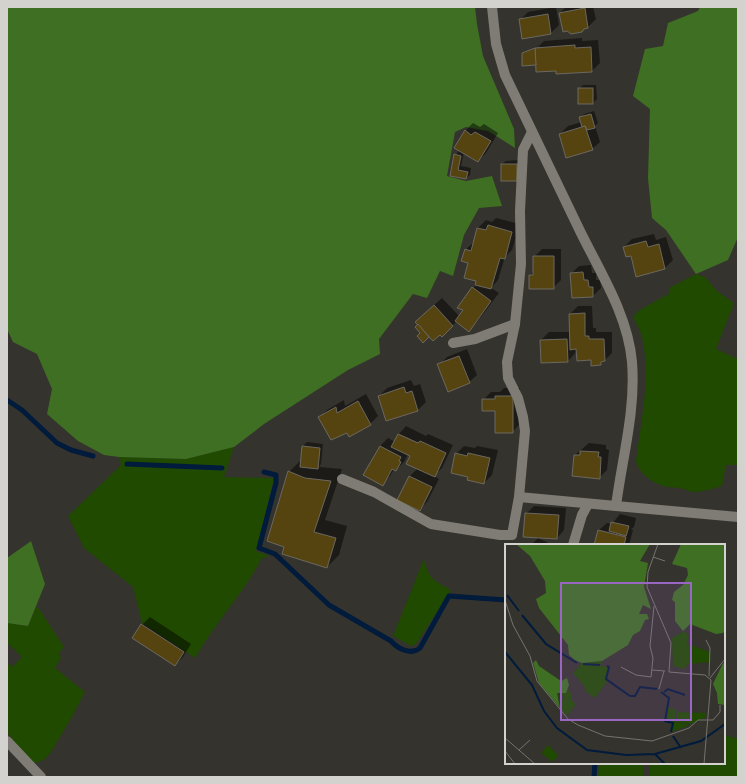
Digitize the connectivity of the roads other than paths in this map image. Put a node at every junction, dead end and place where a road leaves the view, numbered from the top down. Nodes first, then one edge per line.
1 (492, 7) edge
2 (532, 132) junction
3 (515, 324) junction
4 (453, 343) dead end
5 (342, 479) dead end
6 (519, 497) junction
7 (588, 504) junction
8 (616, 506) junction
9 (738, 517) edge
10 (573, 544) edge
11 (7, 741) edge
12 (40, 776) edge

1 - 2 street
2 - 3 street
2 - 8 street
3 - 4 street
3 - 6 street
5 - 6 street
6 - 7 street
7 - 8 street
7 - 10 street
8 - 9 street
11 - 12 street

